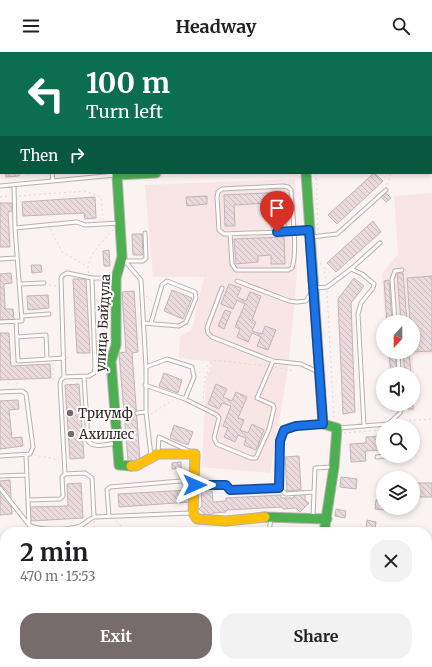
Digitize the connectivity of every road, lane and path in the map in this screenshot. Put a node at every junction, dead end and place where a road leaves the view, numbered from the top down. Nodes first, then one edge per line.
1 (52, 174) edge
2 (136, 174) edge
3 (306, 174) edge
4 (316, 174) edge
5 (391, 174) edge
6 (117, 175) junction
7 (53, 181) junction
8 (14, 185) junction
9 (0, 186) edge
10 (386, 190) joint
11 (14, 196) junction
12 (0, 197) edge
13 (103, 224) junction
14 (48, 225) junction
15 (118, 225) junction
16 (16, 228) junction
17 (293, 232) junction
18 (145, 233) dead end
19 (230, 234) junction
20 (312, 234) junction
21 (380, 243) dead end
22 (16, 258) junction
23 (0, 259) edge
24 (124, 259) junction
25 (318, 260) dead end
26 (88, 267) junction
27 (324, 268) junction
28 (351, 269) junction
29 (402, 270) dead end
30 (92, 278) junction
31 (116, 278) junction
32 (338, 280) junction
33 (237, 281) dead end
34 (44, 283) joint
35 (19, 284) junction
36 (62, 285) junction
37 (327, 287) junction
38 (222, 288) dead end
39 (314, 288) junction
40 (142, 292) junction
41 (156, 305) junction
42 (49, 314) dead end
43 (395, 315) edge
44 (22, 316) junction
45 (16, 321) junction
46 (0, 322) edge
47 (151, 322) junction
48 (143, 323) junction
49 (17, 336) junction
50 (64, 358) junction
51 (47, 359) junction
52 (214, 360) junction
53 (273, 361) junction
54 (52, 362) dead end
55 (270, 366) junction
56 (146, 367) junction
57 (293, 371) dead end
58 (320, 373) junction
59 (84, 377) junction
60 (194, 377) junction
61 (64, 378) junction
62 (53, 380) dead end
63 (144, 385) junction
64 (0, 392) edge
65 (178, 397) junction
66 (185, 399) junction
67 (115, 408) junction
68 (203, 408) junction
69 (400, 411) edge
70 (137, 413) dead end
71 (146, 413) junction
72 (124, 414) dead end
73 (393, 419) edge
74 (432, 419) edge
75 (420, 420) edge
76 (323, 424) junction
77 (376, 425) edge
78 (364, 426) junction
79 (336, 430) junction
80 (376, 430) edge
81 (118, 443) junction
82 (30, 454) junction
83 (195, 454) junction
84 (155, 455) junction
85 (0, 456) edge
86 (26, 456) junction
87 (64, 461) junction
88 (334, 467) junction
89 (65, 474) junction
90 (27, 475) junction
91 (0, 476) edge
92 (194, 483) junction
93 (0, 488) edge
94 (279, 488) junction
95 (314, 492) junction
96 (28, 500) junction
97 (193, 512) junction
98 (109, 516) junction
99 (271, 516) junction
100 (94, 517) junction
101 (313, 518) junction
102 (327, 519) junction
103 (29, 525) junction
104 (38, 527) edge
105 (77, 527) edge
106 (95, 527) edge
107 (121, 527) edge
108 (270, 527) edge
109 (325, 527) edge

1 - 7 lane
2 - 6 street
3 - 20 street
4 - 20 path
5 - 10 path
6 - 7 lane
6 - 15 street, улица Байдула
7 - 8 lane
8 - 9 lane
8 - 11 lane
10 - 20 lane
11 - 12 path
11 - 13 path
11 - 16 lane
13 - 14 lane
13 - 15 lane
14 - 16 lane
14 - 26 path
15 - 24 street, улица Байдула
15 - 26 path
16 - 22 lane
17 - 19 lane
17 - 19 lane
17 - 19 lane
17 - 20 lane
18 - 24 lane
20 - 39 street
21 - 28 lane
22 - 23 lane
22 - 35 lane
24 - 31 street, улица Байдула
24 - 40 lane
25 - 27 path
26 - 30 path
27 - 32 path
27 - 37 path
28 - 32 lane
28 - 78 lane
29 - 43 lane
30 - 31 lane
30 - 36 lane
30 - 59 lane
31 - 67 street, улица Байдула
32 - 37 lane
33 - 39 lane
34 - 35 lane
34 - 36 path
35 - 44 lane
36 - 50 lane
37 - 39 lane
37 - 79 path
38 - 53 lane
39 - 58 street
40 - 41 path
40 - 48 lane
41 - 47 lane
41 - 47 lane
42 - 44 lane
44 - 45 lane
45 - 46 lane
45 - 49 lane
47 - 48 lane
48 - 56 lane
49 - 51 lane
49 - 51 lane
50 - 51 lane
50 - 61 lane
52 - 55 path
52 - 60 path
52 - 68 path
53 - 55 lane
53 - 58 lane
54 - 62 path
55 - 57 path
55 - 68 lane
56 - 60 lane
56 - 63 lane
58 - 76 street
59 - 61 lane
59 - 81 lane
60 - 66 lane
61 - 87 lane
63 - 65 lane
63 - 71 lane
64 - 82 lane
65 - 66 lane
65 - 71 path
66 - 68 lane
67 - 72 lane
67 - 81 street, улица Байдула
69 - 73 lane
70 - 71 lane
71 - 84 lane
74 - 75 path
76 - 79 street
76 - 94 lane
77 - 78 lane
78 - 79 lane
79 - 80 path
79 - 88 street
81 - 84 street, улица Байдула
82 - 86 lane
82 - 87 path
83 - 84 street, улица Байдула
83 - 84 lane
83 - 92 street
85 - 86 lane
86 - 90 lane
87 - 89 lane
88 - 95 lane
88 - 102 street
89 - 96 lane
89 - 100 lane
90 - 91 lane
90 - 96 lane
92 - 94 lane
92 - 97 street
92 - 98 lane
93 - 103 lane
94 - 95 lane
95 - 101 lane
96 - 103 lane
97 - 98 lane
97 - 99 street
98 - 100 lane
98 - 107 path
99 - 101 street
99 - 108 lane
100 - 105 lane
100 - 106 path
101 - 102 street
102 - 109 street
103 - 104 lane

